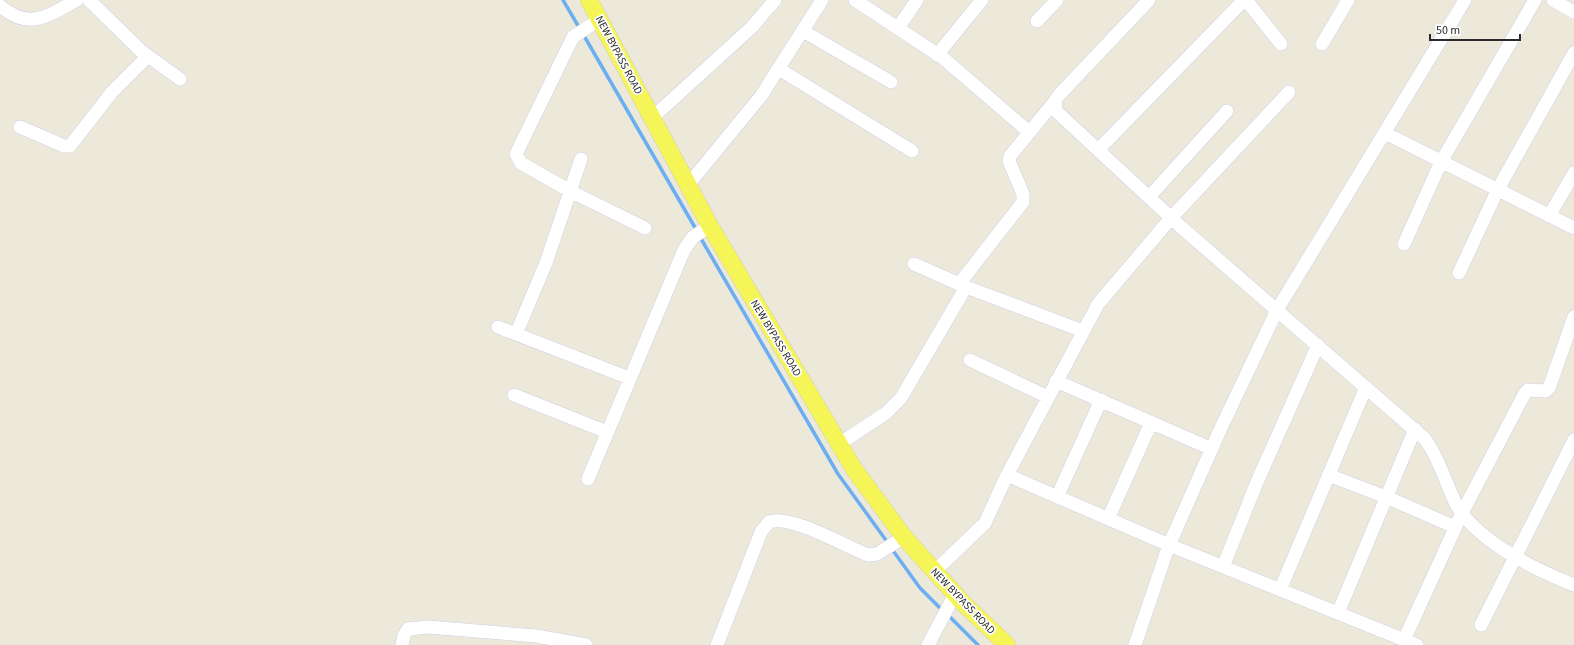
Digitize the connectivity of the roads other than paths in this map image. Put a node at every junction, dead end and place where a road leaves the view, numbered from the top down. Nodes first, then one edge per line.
1 (77, 0) edge
2 (89, 0) edge
3 (589, 0) edge
4 (775, 0) edge
5 (822, 0) edge
6 (918, 0) edge
7 (982, 0) edge
8 (1057, 0) edge
9 (1149, 0) edge
10 (1245, 0) edge
11 (1348, 0) edge
12 (1464, 0) edge
13 (1535, 0) edge
14 (1553, 0) edge
15 (862, 2) edge
16 (0, 6) edge
17 (1574, 12) edge
18 (600, 19) junction
19 (1037, 21) dead end
20 (898, 28) junction
21 (803, 31) junction
22 (1281, 44) dead end
23 (1322, 44) dead end
24 (1574, 53) edge
25 (937, 55) junction
26 (148, 56) junction
27 (779, 69) junction
28 (180, 79) dead end
29 (891, 82) dead end
30 (1289, 92) dead end
31 (1055, 101) junction
32 (1227, 112) dead end
33 (652, 118) junction
34 (20, 127) dead end
35 (1029, 132) junction
36 (1385, 133) junction
37 (1098, 150) junction
38 (912, 151) dead end
39 (581, 159) dead end
40 (1441, 162) junction
41 (1574, 173) edge
42 (688, 185) junction
43 (1498, 189) junction
44 (570, 190) junction
45 (1149, 197) junction
46 (1549, 216) junction
47 (1171, 218) junction
48 (645, 228) dead end
49 (1574, 228) edge
50 (702, 231) junction
51 (1404, 244) dead end
52 (914, 264) dead end
53 (1459, 273) dead end
54 (962, 286) junction
55 (1277, 310) junction
56 (1574, 317) edge
57 (498, 327) dead end
58 (1083, 331) junction
59 (516, 334) junction
60 (1318, 345) junction
61 (970, 360) dead end
62 (629, 378) junction
63 (1056, 382) junction
64 (1366, 387) junction
65 (514, 395) dead end
66 (1048, 397) junction
67 (1101, 400) junction
68 (1151, 423) junction
69 (1415, 429) junction
70 (607, 432) junction
71 (1574, 440) edge
72 (839, 444) junction
73 (1212, 449) junction
74 (1007, 475) junction
75 (1328, 475) junction
76 (588, 479) dead end
77 (1057, 497) junction
78 (1386, 497) junction
79 (1462, 513) junction
80 (1108, 519) junction
81 (1455, 527) junction
82 (904, 537) junction
83 (1169, 546) junction
84 (1515, 556) junction
85 (1223, 567) junction
86 (935, 571) junction
87 (1574, 585) edge
88 (1280, 590) junction
89 (948, 607) junction
90 (1338, 613) junction
91 (1481, 625) dead end
92 (1409, 643) edge
93 (402, 645) edge
94 (586, 645) edge
95 (717, 645) edge
96 (928, 645) edge
97 (1007, 645) edge
98 (1134, 645) edge

1 - 16 street
2 - 26 street
3 - 18 main road, NEW BYPASS ROAD
4 - 33 street
5 - 21 street
6 - 20 street
7 - 25 street
8 - 19 street
9 - 31 street
10 - 22 street
10 - 37 street
11 - 23 street
12 - 36 street
13 - 40 street
14 - 17 street
15 - 20 street
18 - 33 main road, NEW BYPASS ROAD
18 - 44 street
20 - 25 street
21 - 27 street
21 - 29 street
24 - 43 street
25 - 35 street
26 - 28 street
26 - 34 street
27 - 38 street
27 - 42 street
30 - 47 street
31 - 35 street
31 - 37 street
32 - 45 street
33 - 42 main road, NEW BYPASS ROAD
35 - 54 street
36 - 40 street
36 - 55 street
37 - 45 street
39 - 44 street
40 - 43 street
40 - 51 street
41 - 46 street
42 - 50 main road, NEW BYPASS ROAD
43 - 46 street
43 - 53 street
44 - 48 street
44 - 59 street
45 - 47 street
46 - 49 street
47 - 55 street
47 - 58 street
50 - 62 street
50 - 72 main road, NEW BYPASS ROAD
52 - 54 street
54 - 58 street
54 - 72 street
55 - 60 street
55 - 73 street
56 - 79 street
57 - 59 street
58 - 63 street
59 - 62 street
60 - 64 street
60 - 85 street
61 - 66 street
62 - 70 street
63 - 66 street
63 - 67 street
64 - 69 street
64 - 75 street
65 - 70 street
66 - 74 street
67 - 68 street
67 - 77 street
68 - 73 street
68 - 80 street
69 - 78 street
69 - 79 street
70 - 76 street
71 - 84 street
72 - 82 main road, NEW BYPASS ROAD
73 - 83 street
74 - 77 street
74 - 86 street
75 - 78 street
75 - 88 street
77 - 80 street
78 - 81 street
78 - 90 street
79 - 81 street
79 - 84 street
80 - 83 street
81 - 92 street
82 - 86 main road, NEW BYPASS ROAD
82 - 95 street
83 - 85 street
83 - 98 street
84 - 87 street
84 - 91 street
85 - 88 street
86 - 89 main road, NEW BYPASS ROAD
88 - 90 street
89 - 96 street
89 - 97 main road, NEW BYPASS ROAD
90 - 92 street
93 - 94 street

